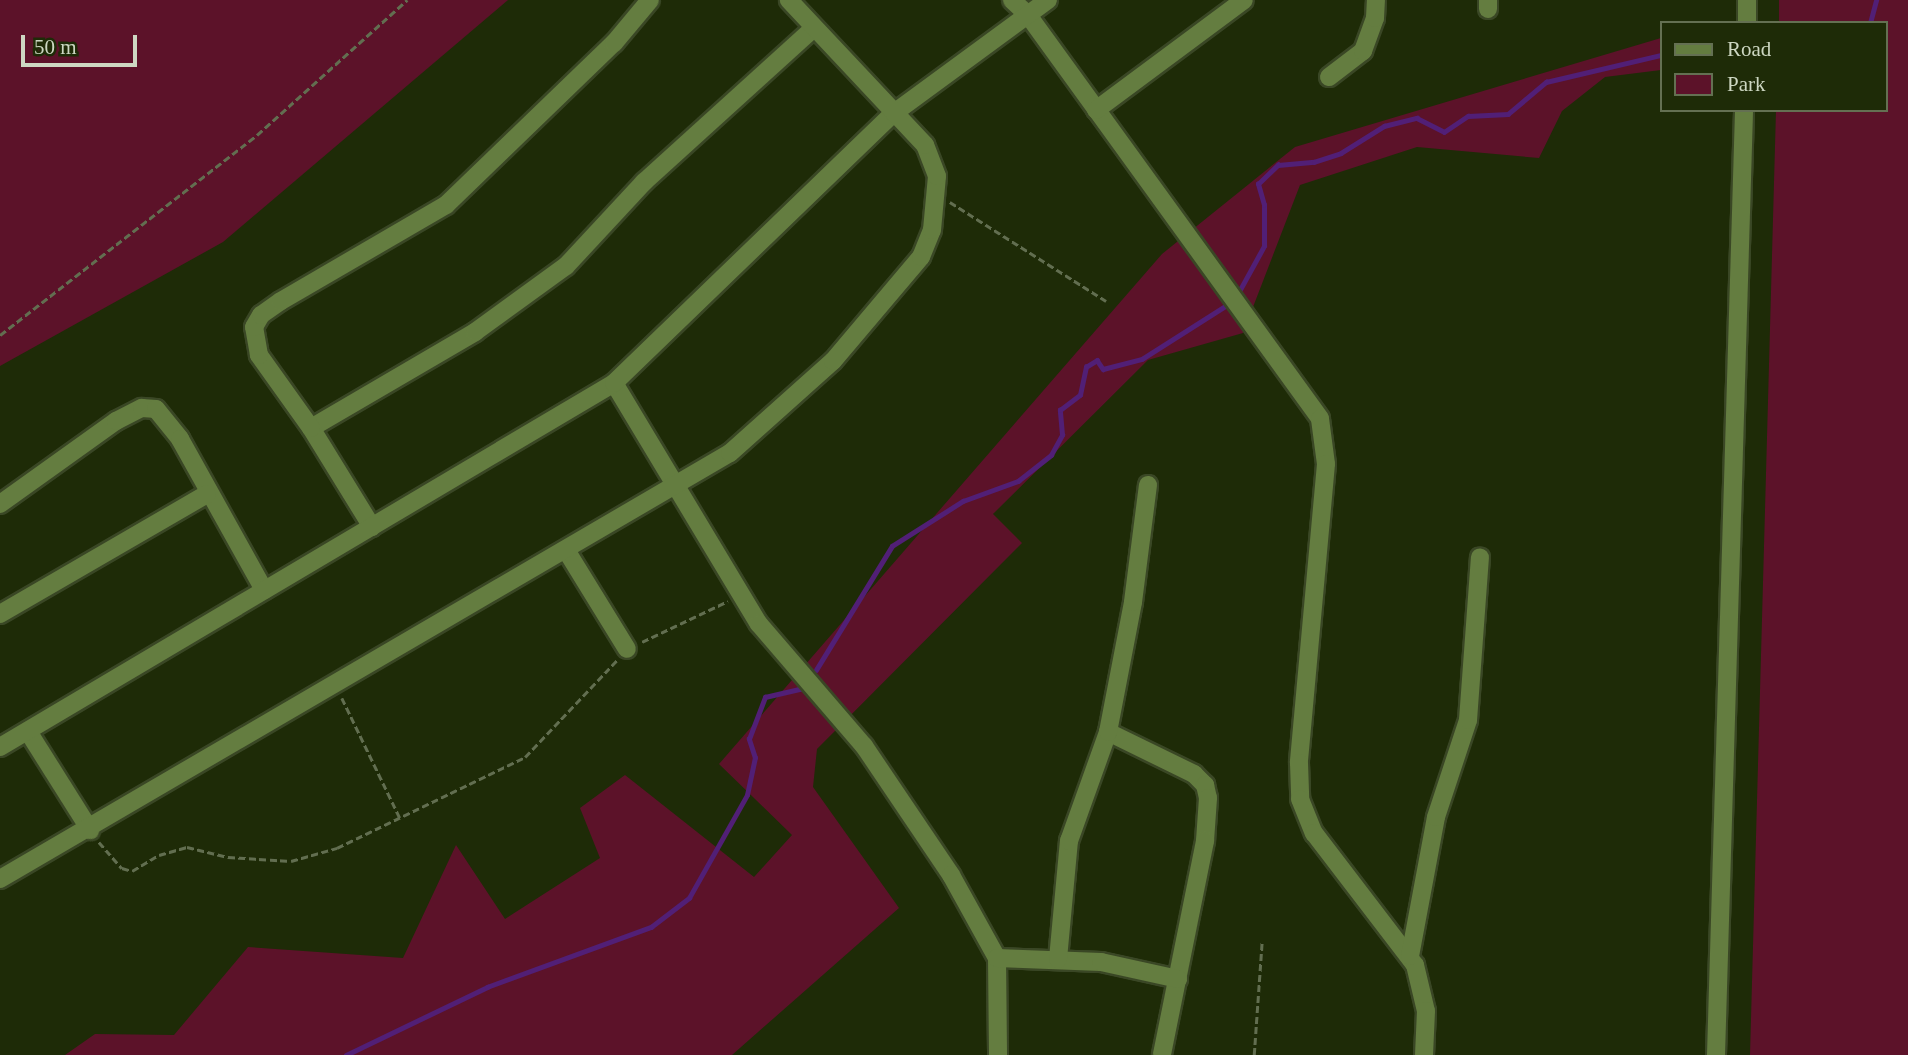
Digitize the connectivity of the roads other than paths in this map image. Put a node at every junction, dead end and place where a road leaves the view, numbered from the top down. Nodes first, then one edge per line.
1 (650, 0) edge
2 (1012, 0) edge
3 (1048, 0) edge
4 (1244, 0) edge
5 (1376, 0) edge
6 (1747, 0) edge
7 (791, 1) edge
8 (1028, 15) junction
9 (1746, 21) edge
10 (814, 28) junction
11 (1329, 76) dead end
12 (1096, 110) junction
13 (1744, 112) edge
14 (894, 113) junction
15 (614, 383) junction
16 (311, 428) junction
17 (678, 484) junction
18 (1148, 485) dead end
19 (207, 494) junction
20 (0, 504) edge
21 (372, 527) junction
22 (566, 550) junction
23 (1480, 557) dead end
24 (264, 590) junction
25 (0, 614) edge
26 (626, 649) road end
27 (1108, 732) junction
28 (29, 733) junction
29 (0, 747) edge
30 (90, 830) junction
31 (0, 879) edge
32 (1409, 957) junction
33 (997, 958) junction
34 (1058, 958) junction
35 (1178, 979) junction
36 (998, 1055) edge
37 (1162, 1055) edge
38 (1424, 1055) edge
39 (1716, 1055) edge

1 - 16 street
2 - 8 street
3 - 8 street
4 - 12 street
5 - 11 street
6 - 9 street
7 - 10 street
8 - 12 street
8 - 14 street
10 - 14 street
10 - 16 street
12 - 32 street
13 - 39 street
14 - 15 street
14 - 17 street
15 - 17 street
15 - 21 street
16 - 21 street
17 - 22 street
17 - 33 street
18 - 27 street
19 - 20 street
19 - 24 street
19 - 25 street
21 - 24 street
22 - 26 street
22 - 30 street
23 - 32 street
24 - 28 street
27 - 34 street
27 - 35 street
28 - 29 street
28 - 30 street
30 - 31 street
32 - 38 street
33 - 34 street
33 - 36 street
34 - 35 street
35 - 37 street

